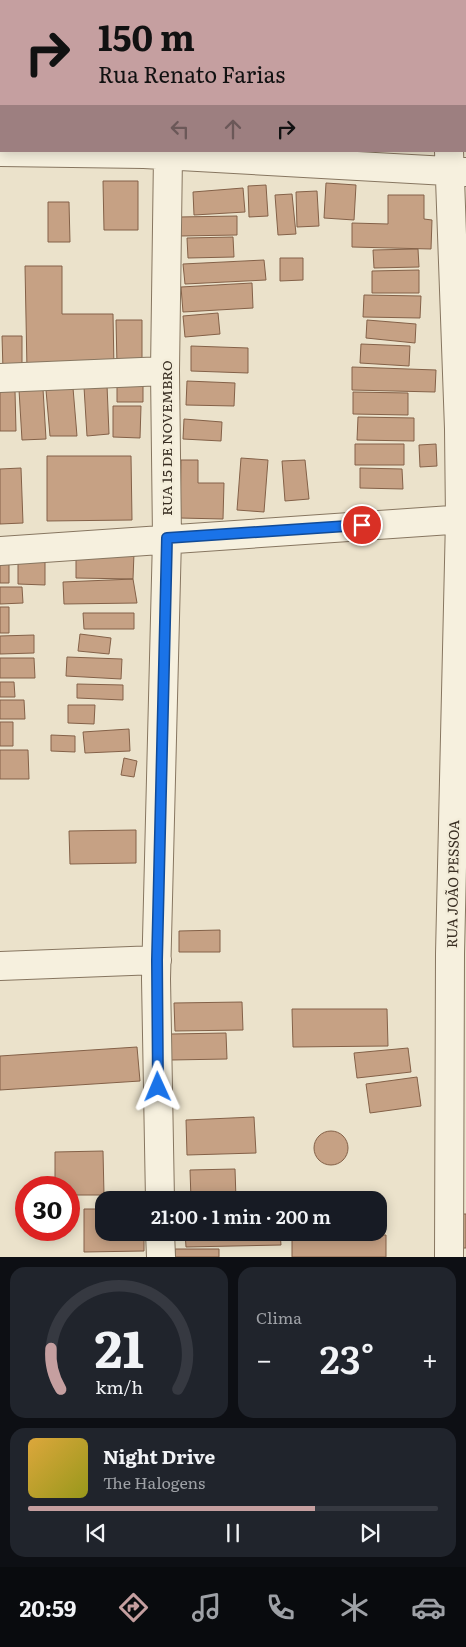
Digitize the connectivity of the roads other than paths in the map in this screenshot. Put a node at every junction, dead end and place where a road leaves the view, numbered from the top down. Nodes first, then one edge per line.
1 (0, 152) edge
2 (152, 153) edge
3 (454, 165) edge
4 (165, 371) junction
5 (0, 378) edge
6 (463, 519) edge
7 (167, 538) junction
8 (0, 551) edge
9 (157, 960) junction
10 (0, 966) edge
11 (458, 1108) edge
12 (160, 1191) edge
13 (160, 1241) edge
14 (161, 1257) edge
15 (448, 1257) edge

1 - 2 street
2 - 3 street
2 - 4 street, RUA 15 DE NOVEMBRO
3 - 6 street, RUA JOÃO PESSOA
4 - 5 street
4 - 7 street, RUA 15 DE NOVEMBRO
6 - 7 street
6 - 11 street, RUA JOÃO PESSOA
7 - 8 street
7 - 9 street, RUA 15 DE NOVEMBRO
9 - 10 street
9 - 12 street, RUA 15 DE NOVEMBRO
11 - 15 street, RUA JOÃO PESSOA
13 - 14 street

